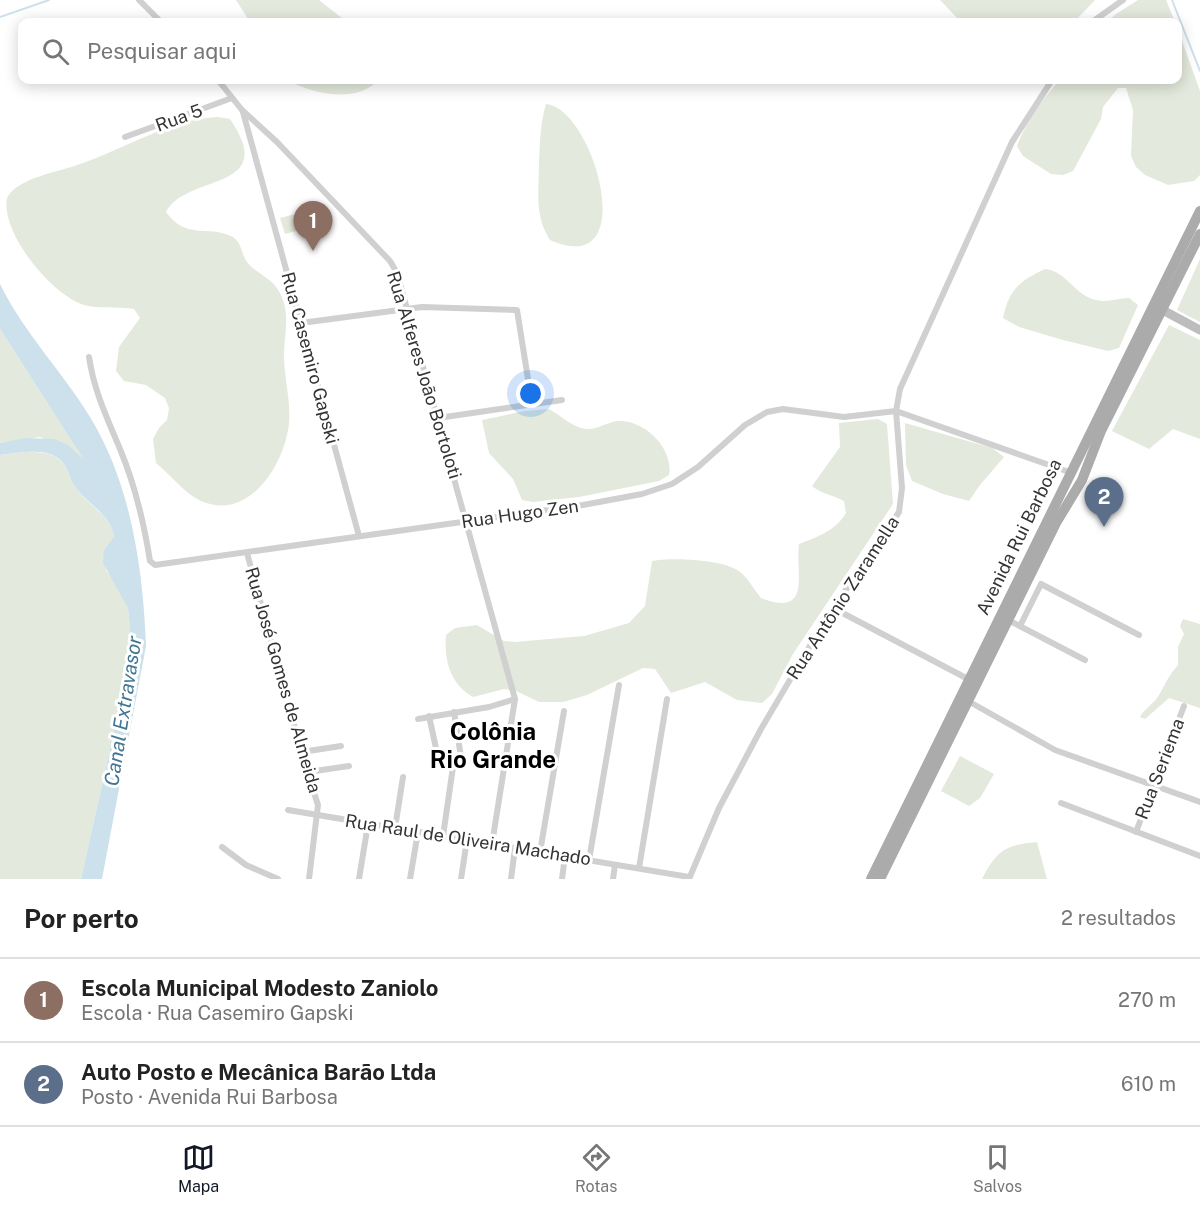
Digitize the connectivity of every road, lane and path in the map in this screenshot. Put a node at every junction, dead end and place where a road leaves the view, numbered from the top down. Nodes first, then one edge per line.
1 (139, 0) edge
2 (1123, 0) edge
3 (157, 18) edge
4 (1098, 18) edge
5 (221, 84) edge
6 (1049, 84) edge
7 (232, 98) junction
8 (242, 110) junction
9 (125, 137) dead end
10 (1200, 211) edge
11 (1200, 234) edge
12 (407, 308) junction
13 (1158, 308) junction
14 (301, 323) junction
15 (1200, 330) edge
16 (89, 357) dead end
17 (562, 400) dead end
18 (532, 404) junction
19 (896, 411) junction
20 (438, 418) junction
21 (1070, 471) junction
22 (1083, 478) junction
23 (468, 521) junction
24 (359, 536) junction
25 (247, 553) junction
26 (833, 608) junction
27 (1008, 620) junction
28 (1020, 626) junction
29 (1139, 635) dead end
30 (1085, 660) dead end
31 (968, 679) junction
32 (619, 685) dead end
33 (514, 699) junction
34 (667, 699) dead end
35 (968, 701) junction
36 (1184, 706) dead end
37 (564, 711) dead end
38 (454, 712) junction
39 (429, 716) junction
40 (418, 719) dead end
41 (341, 746) dead end
42 (302, 752) junction
43 (461, 757) dead end
44 (439, 762) dead end
45 (349, 766) dead end
46 (453, 767) dead end
47 (308, 772) junction
48 (403, 777) dead end
49 (1154, 784) junction
50 (1200, 802) edge
51 (1061, 803) dead end
52 (288, 810) dead end
53 (317, 816) junction
54 (368, 824) junction
55 (395, 828) junction
56 (418, 832) junction
57 (1136, 832) junction
58 (443, 836) junction
59 (467, 840) junction
60 (492, 844) junction
61 (222, 847) dead end
62 (515, 848) junction
63 (540, 852) junction
64 (565, 856) junction
65 (1200, 856) edge
66 (589, 860) junction
67 (615, 864) junction
68 (639, 868) junction
69 (689, 878) edge
70 (278, 879) edge
71 (309, 879) edge
72 (359, 879) edge
73 (410, 879) edge
74 (461, 879) edge
75 (510, 879) edge
76 (562, 879) edge
77 (613, 879) edge
78 (871, 879) edge
79 (880, 879) edge

1 - 3 street
2 - 4 street
5 - 7 street, Rua Alferes João Bortoloti
6 - 19 street, Rua Antônio Zaramella
7 - 8 street, Rua Alferes João Bortoloti
7 - 9 street, Rua 5
8 - 12 street, Rua Alferes João Bortoloti
8 - 14 street, Rua Casemiro Gapski
10 - 13 main road, Avenida Rui Barbosa
11 - 13 main road, Avenida Rui Barbosa
12 - 14 street
12 - 18 street
12 - 20 street, Rua Alferes João Bortoloti
13 - 15 main road
13 - 21 main road, Avenida Rui Barbosa
13 - 22 main road, Avenida Rui Barbosa
14 - 24 street, Rua Casemiro Gapski
16 - 25 street, Rua Hugo Zen
17 - 18 street
18 - 20 street
19 - 21 street, Rua Hugo Zen
19 - 23 street, Rua Hugo Zen
19 - 26 street, Rua Antônio Zaramella
20 - 23 street, Rua Alferes João Bortoloti
21 - 22 main road
21 - 31 main road, Avenida Rui Barbosa
22 - 27 main road, Avenida Rui Barbosa
23 - 24 street, Rua Hugo Zen
23 - 33 street, Rua Alferes João Bortoloti
24 - 25 street, Rua Hugo Zen
25 - 42 street, Rua José Gomes de Almeida
26 - 31 street
26 - 69 street, Rua Antônio Zaramella
27 - 28 street
27 - 35 main road, Avenida Rui Barbosa
28 - 29 street
28 - 30 street
31 - 78 main road, Avenida Rui Barbosa
32 - 66 street
33 - 38 street
33 - 60 street
34 - 68 street
35 - 49 street
35 - 79 main road, Avenida Rui Barbosa
36 - 49 street, Rua Seriema
37 - 63 street
38 - 39 street
38 - 43 street
39 - 40 street
39 - 44 street
41 - 42 street
42 - 47 street, Rua José Gomes de Almeida
45 - 47 street
46 - 58 street
47 - 53 street, Rua José Gomes de Almeida
48 - 55 street
49 - 50 street
49 - 57 street, Rua Seriema
51 - 57 street
52 - 53 street, Rua Raul de Oliveira Machado
53 - 54 street, Rua Raul de Oliveira Machado
53 - 71 street, Rua José Gomes de Almeida
54 - 55 street, Rua Raul de Oliveira Machado
54 - 72 street
55 - 56 street, Rua Raul de Oliveira Machado
56 - 58 street, Rua Raul de Oliveira Machado
56 - 73 street
57 - 65 street
58 - 59 street, Rua Raul de Oliveira Machado
59 - 60 street, Rua Raul de Oliveira Machado
59 - 74 street
60 - 62 street, Rua Raul de Oliveira Machado
61 - 70 street
62 - 63 street, Rua Raul de Oliveira Machado
62 - 75 street
63 - 64 street, Rua Raul de Oliveira Machado
64 - 66 street, Rua Raul de Oliveira Machado
64 - 76 street
66 - 67 street, Rua Raul de Oliveira Machado
67 - 68 street, Rua Raul de Oliveira Machado
67 - 77 street
68 - 69 street, Rua Raul de Oliveira Machado

